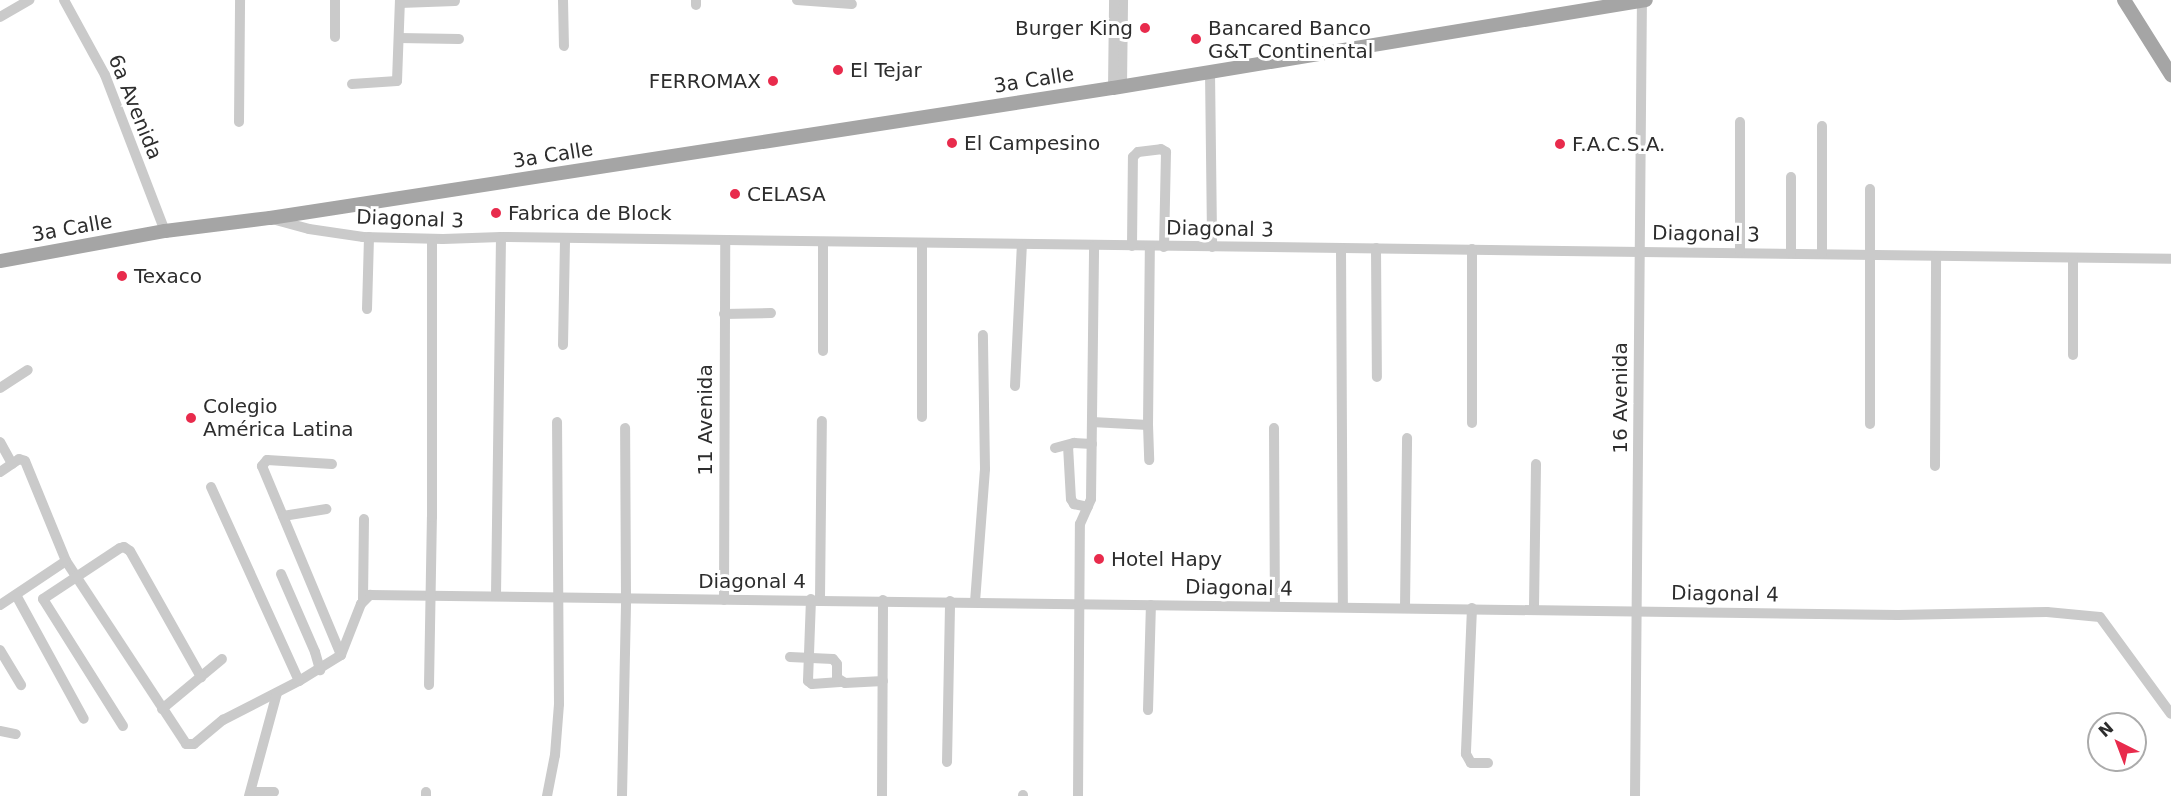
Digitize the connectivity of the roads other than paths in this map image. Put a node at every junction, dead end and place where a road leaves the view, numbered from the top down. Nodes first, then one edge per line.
1 (30, 0) edge
2 (64, 0) edge
3 (240, 0) edge
4 (335, 0) edge
5 (563, 0) edge
6 (797, 0) edge
7 (1114, 0) edge
8 (1123, 0) edge
9 (1644, 0) edge
10 (2124, 0) edge
11 (400, 1) edge
12 (455, 1) edge
13 (852, 4) dead end
14 (0, 17) edge
15 (1118, 30) junction
16 (335, 37) dead end
17 (399, 38) junction
18 (459, 39) dead end
19 (564, 46) dead end
20 (1210, 72) junction
21 (2171, 75) edge
22 (352, 84) dead end
23 (1117, 87) junction
24 (239, 122) dead end
25 (1740, 122) dead end
26 (1822, 126) dead end
27 (1791, 177) dead end
28 (1870, 189) dead end
29 (270, 218) junction
30 (165, 231) junction
31 (369, 237) junction
32 (501, 237) junction
33 (565, 238) junction
34 (432, 239) junction
35 (725, 241) junction
36 (823, 242) junction
37 (922, 244) junction
38 (1022, 245) junction
39 (1094, 246) junction
40 (1132, 246) junction
41 (1150, 246) junction
42 (1164, 247) junction
43 (1212, 247) junction
44 (1341, 248) junction
45 (1376, 248) junction
46 (1472, 249) junction
47 (1638, 251) junction
48 (1740, 252) junction
49 (1791, 253) junction
50 (1822, 254) junction
51 (1870, 254) junction
52 (1936, 256) junction
53 (2073, 259) junction
54 (2171, 259) edge
55 (0, 261) edge
56 (367, 309) dead end
57 (771, 313) dead end
58 (724, 314) junction
59 (983, 335) dead end
60 (563, 345) dead end
61 (823, 351) dead end
62 (2073, 355) dead end
63 (28, 370) dead end
64 (1377, 377) dead end
65 (1015, 386) dead end
66 (0, 388) edge
67 (922, 417) dead end
68 (822, 421) dead end
69 (557, 422) dead end
70 (1092, 422) junction
71 (1473, 423) dead end
72 (1870, 424) dead end
73 (1148, 425) junction
74 (624, 428) dead end
75 (1274, 428) dead end
76 (1407, 438) dead end
77 (0, 442) edge
78 (1092, 444) junction
79 (1068, 446) junction
80 (1055, 448) dead end
81 (1149, 460) dead end
82 (12, 464) junction
83 (1536, 464) dead end
84 (332, 465) dead end
85 (1935, 466) dead end
86 (0, 472) edge
87 (211, 487) dead end
88 (1088, 507) junction
89 (326, 508) dead end
90 (283, 516) junction
91 (364, 519) dead end
92 (66, 561) junction
93 (281, 574) dead end
94 (76, 577) junction
95 (16, 595) junction
96 (496, 595) junction
97 (431, 596) junction
98 (367, 598) junction
99 (559, 598) junction
100 (626, 599) junction
101 (816, 599) junction
102 (724, 600) junction
103 (883, 600) junction
104 (950, 601) junction
105 (975, 602) junction
106 (1081, 604) junction
107 (0, 605) edge
108 (1151, 605) junction
109 (1275, 606) junction
110 (1343, 607) junction
111 (1405, 608) junction
112 (1472, 608) junction
113 (1534, 608) junction
114 (1637, 610) junction
115 (0, 650) edge
116 (341, 655) junction
117 (790, 657) dead end
118 (809, 658) junction
119 (222, 659) dead end
120 (320, 670) junction
121 (201, 677) junction
122 (299, 681) junction
123 (883, 681) junction
124 (840, 682) junction
125 (21, 685) dead end
126 (429, 685) dead end
127 (277, 693) junction
128 (162, 709) junction
129 (1148, 710) dead end
130 (2171, 714) edge
131 (84, 719) dead end
132 (123, 726) dead end
133 (0, 731) edge
134 (16, 734) dead end
135 (947, 762) dead end
136 (1488, 763) dead end
137 (274, 792) dead end
138 (250, 794) edge
139 (547, 796) edge
140 (622, 796) edge
141 (882, 796) edge
142 (1078, 796) edge
143 (1635, 796) edge

1 - 14 street
2 - 30 street, 6a Avenida
3 - 24 street
4 - 16 street
5 - 19 street
6 - 13 street
7 - 15 street
8 - 15 street
9 - 20 main road, 3a Calle
9 - 47 street, 16 Avenida
10 - 21 main road
11 - 12 street
11 - 17 street
15 - 23 street
17 - 18 street
17 - 22 street
20 - 23 main road, 3a Calle
20 - 43 street
23 - 29 main road, 3a Calle
25 - 48 street
26 - 50 street
27 - 49 street
28 - 51 street
29 - 30 main road, 3a Calle
29 - 31 street, Diagonal 3
30 - 55 main road, 3a Calle
31 - 34 street, Diagonal 3
31 - 56 street
32 - 33 street, Diagonal 3
32 - 34 street, Diagonal 3
32 - 96 street
33 - 35 street, Diagonal 3
33 - 60 street
34 - 97 street
35 - 36 street, Diagonal 3
35 - 58 street, 11 Avenida
36 - 37 street, Diagonal 3
36 - 61 street
37 - 38 street, Diagonal 3
37 - 67 street
38 - 39 street, Diagonal 3
38 - 65 street
39 - 40 street, Diagonal 3
39 - 70 street
40 - 41 street, Diagonal 3
40 - 42 street
41 - 42 street, Diagonal 3
41 - 73 street
42 - 43 street, Diagonal 3
43 - 44 street, Diagonal 3
44 - 45 street, Diagonal 3
44 - 110 street
45 - 46 street, Diagonal 3
45 - 64 street
46 - 47 street, Diagonal 3
46 - 71 street
47 - 48 street, Diagonal 3
47 - 114 street, 16 Avenida
48 - 49 street, Diagonal 3
49 - 50 street, Diagonal 3
50 - 51 street, Diagonal 3
51 - 52 street, Diagonal 3
51 - 72 street
52 - 53 street, Diagonal 3
52 - 85 street
53 - 54 street, Diagonal 3
53 - 62 street
57 - 58 street
58 - 102 street, 11 Avenida
59 - 105 street
63 - 66 street
68 - 101 street
69 - 99 street
70 - 73 street
70 - 78 street
73 - 81 street
74 - 100 street
75 - 109 street
76 - 111 street
77 - 82 street
78 - 79 street
78 - 88 street
79 - 80 street
79 - 88 street
82 - 86 street
82 - 92 street
83 - 113 street
84 - 90 street
87 - 122 street
88 - 106 street
89 - 90 street
90 - 116 street
91 - 98 street
92 - 94 street
92 - 95 street
93 - 120 street
94 - 121 street
94 - 128 street
94 - 132 street
95 - 107 street
95 - 131 street
96 - 97 street, Diagonal 4
96 - 99 street, Diagonal 4
97 - 98 street, Diagonal 4
97 - 126 street
98 - 116 street
99 - 100 street, Diagonal 4
99 - 139 street
100 - 102 street, Diagonal 4
100 - 140 street
101 - 102 street, Diagonal 4
101 - 103 street, Diagonal 4
101 - 118 street
103 - 104 street, Diagonal 4
103 - 123 street
104 - 105 street, Diagonal 4
104 - 135 street
105 - 106 street, Diagonal 4
106 - 108 street, Diagonal 4
106 - 142 street
108 - 109 street, Diagonal 4
108 - 129 street
109 - 110 street, Diagonal 4
110 - 111 street, Diagonal 4
111 - 112 street, Diagonal 4
112 - 113 street, Diagonal 4
112 - 136 street
113 - 114 street, Diagonal 4
114 - 130 street, Diagonal 4
114 - 143 street, 16 Avenida
115 - 125 street
116 - 120 street
117 - 118 street
118 - 124 street
118 - 124 street
119 - 121 street
120 - 122 street
121 - 128 street
122 - 127 street
123 - 124 street
123 - 141 street
127 - 128 street
127 - 138 street
133 - 134 street
137 - 138 street

